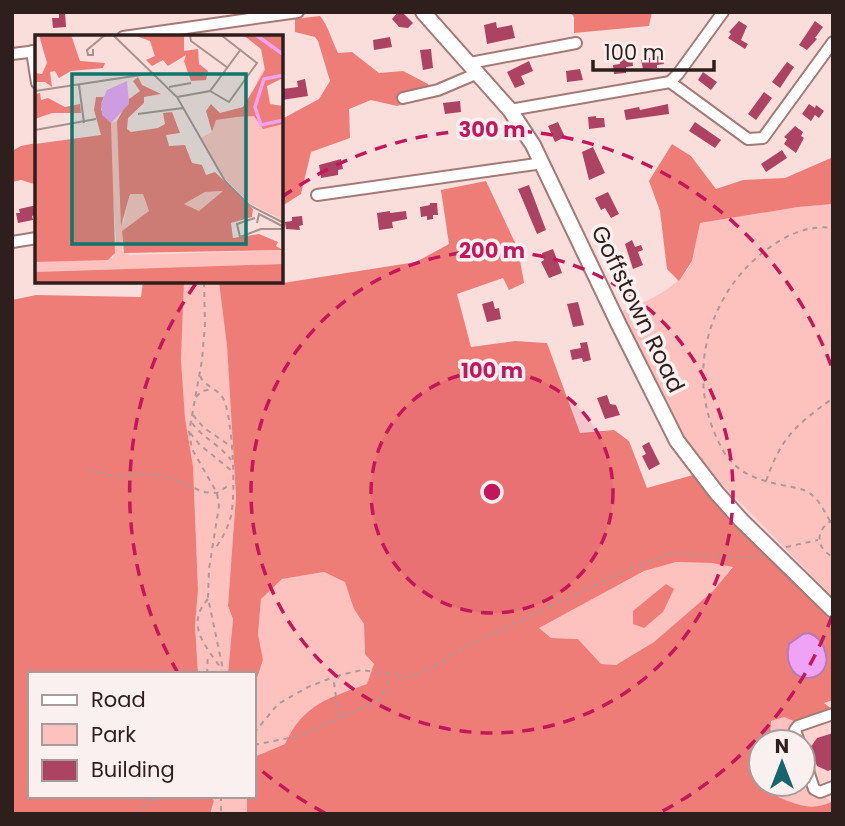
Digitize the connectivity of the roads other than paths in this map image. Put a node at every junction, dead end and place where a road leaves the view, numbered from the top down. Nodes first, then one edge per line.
1 (298, 12) edge
2 (423, 12) edge
3 (723, 12) edge
4 (137, 35) edge
5 (833, 42) edge
6 (576, 43) dead end
7 (34, 51) edge
8 (12, 54) edge
9 (474, 68) junction
10 (670, 82) junction
11 (403, 98) dead end
12 (510, 110) junction
13 (543, 163) junction
14 (317, 195) dead end
15 (35, 238) edge
16 (12, 242) edge
17 (833, 610) edge
18 (833, 714) edge
19 (796, 728) edge

1 - 4 street
2 - 9 main road, Goffstown Road
3 - 10 street
5 - 10 street
6 - 9 street
7 - 8 street
9 - 11 street
9 - 12 main road, Goffstown Road
10 - 12 street
12 - 13 main road, Goffstown Road
13 - 14 street
13 - 17 main road, Goffstown Road
15 - 16 street
18 - 19 street

